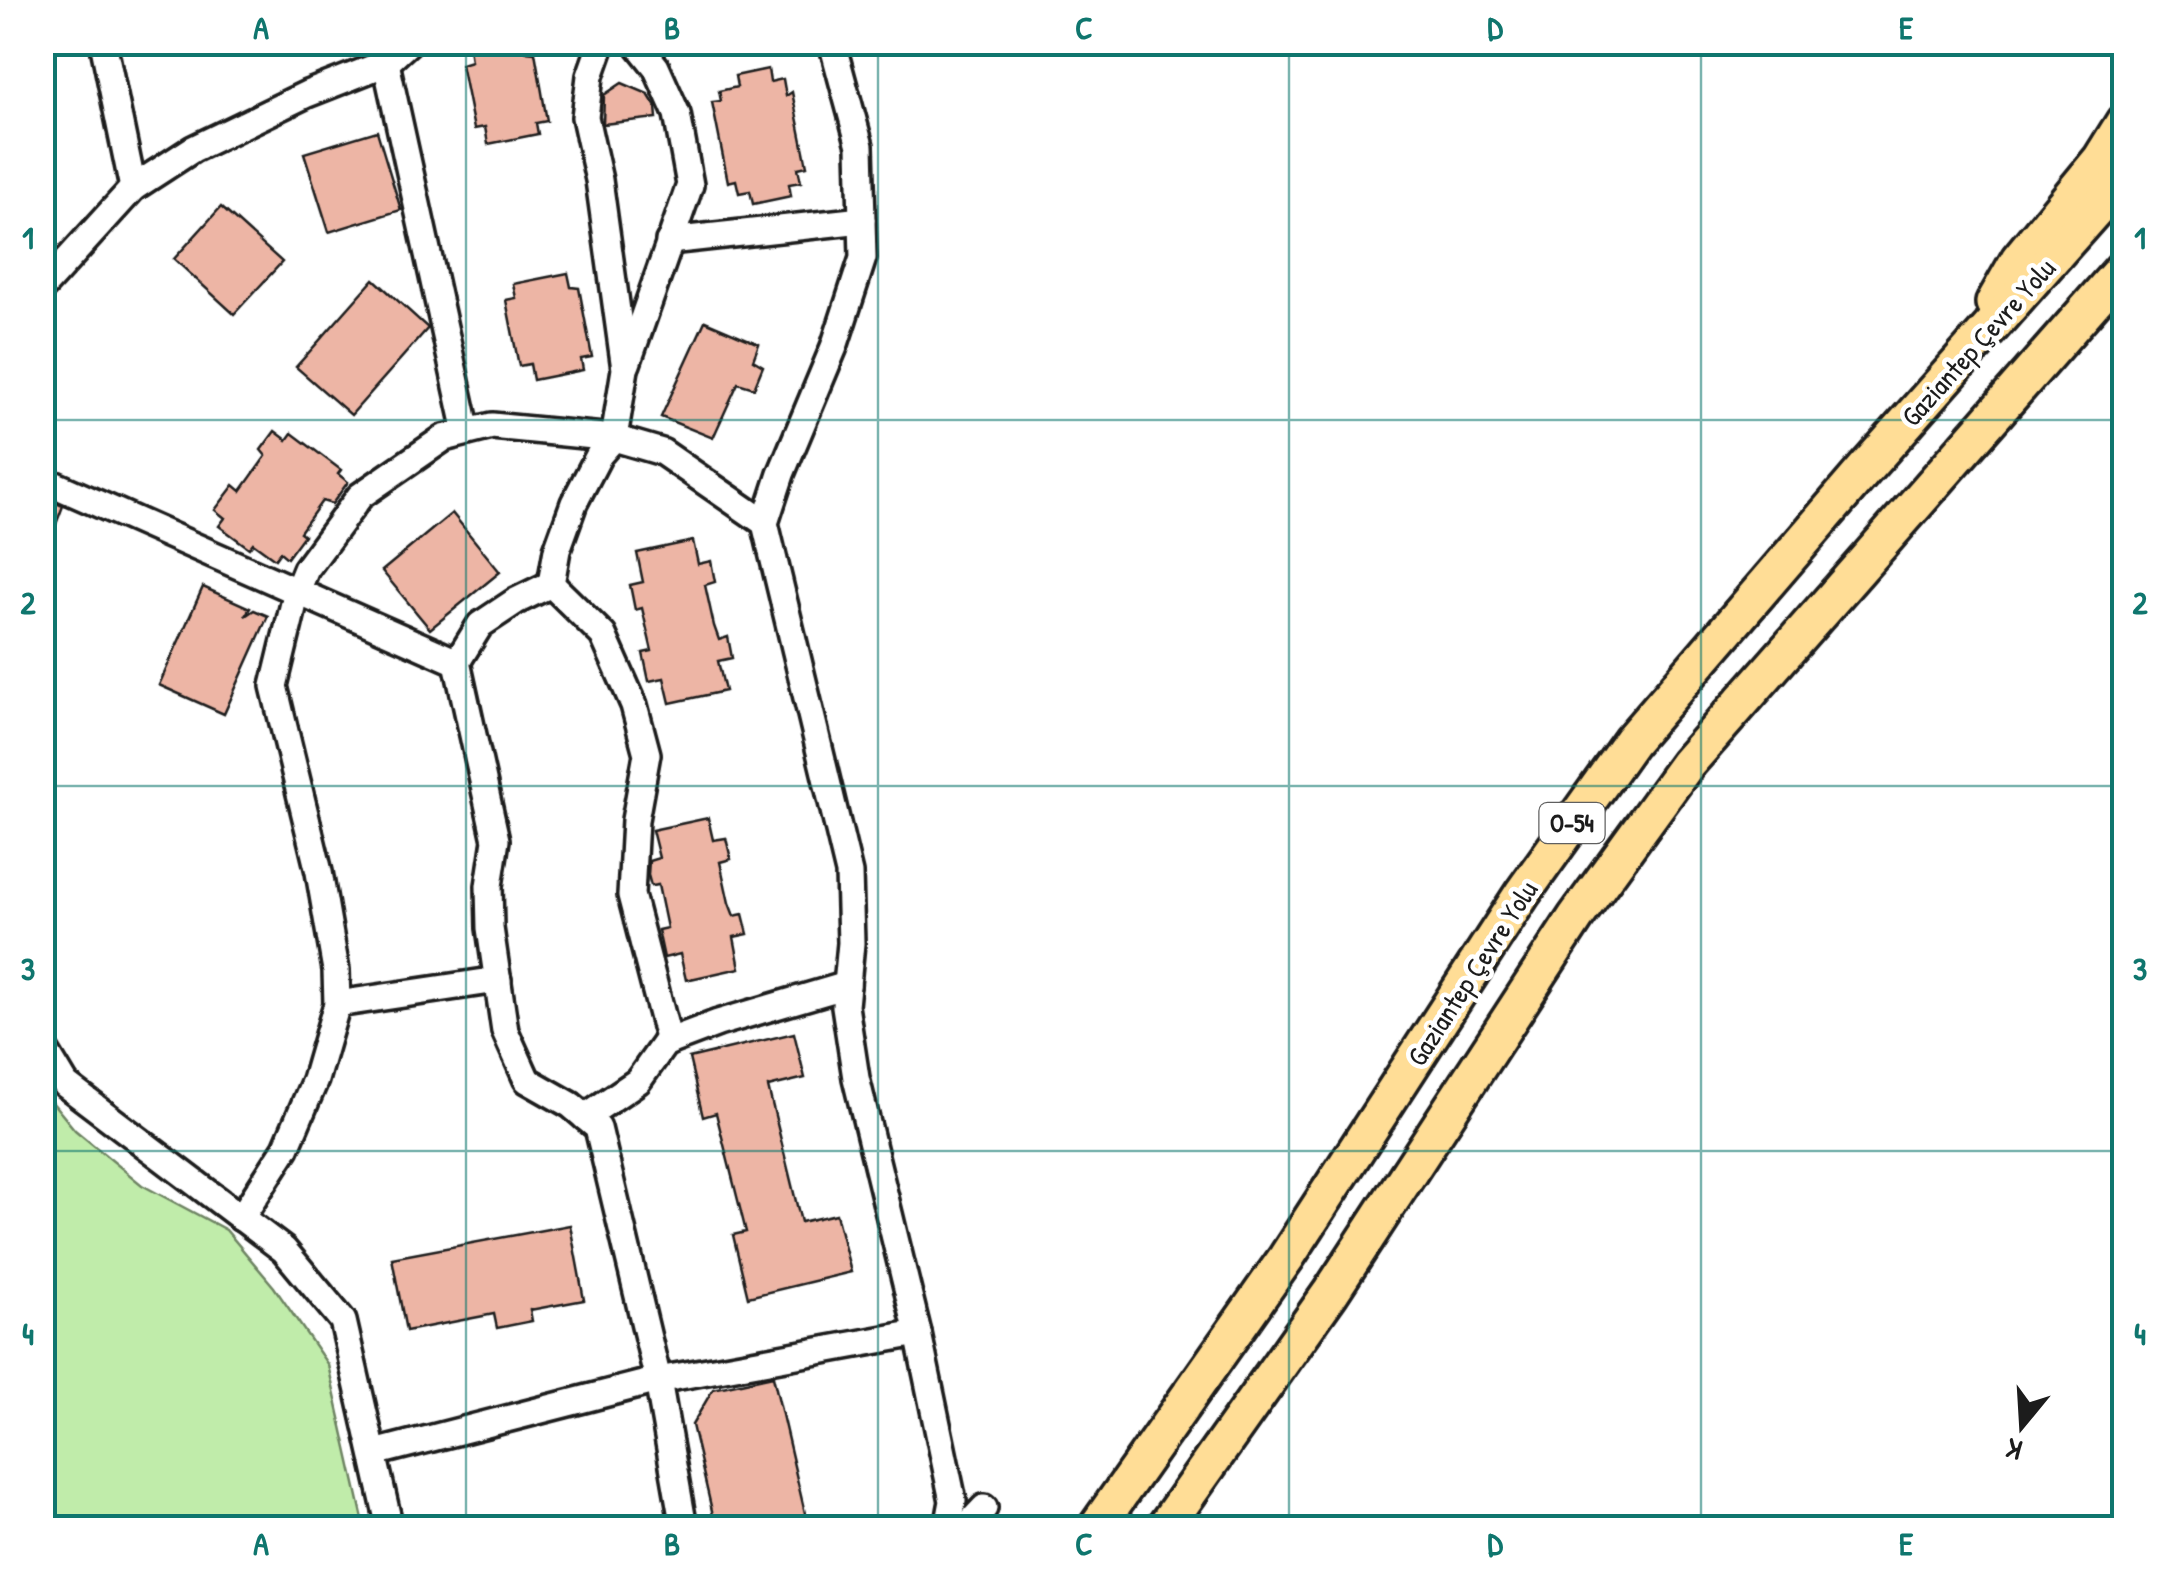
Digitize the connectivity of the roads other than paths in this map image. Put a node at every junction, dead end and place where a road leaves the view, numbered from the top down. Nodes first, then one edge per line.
1 (103, 42) edge
2 (409, 42) edge
3 (602, 42) edge
4 (636, 42) edge
5 (829, 42) edge
6 (386, 64) junction
7 (2124, 122) edge
8 (2124, 177) edge
9 (134, 188) junction
10 (862, 220) junction
11 (669, 241) junction
12 (2124, 267) edge
13 (42, 288) edge
14 (1960, 363) junction
15 (625, 369) junction
16 (467, 432) junction
17 (614, 438) junction
18 (42, 479) edge
19 (765, 523) junction
20 (551, 584) junction
21 (297, 591) junction
22 (457, 662) junction
23 (498, 980) junction
24 (847, 984) junction
25 (338, 1004) junction
26 (668, 1042) junction
27 (42, 1046) edge
28 (585, 1117) junction
29 (241, 1218) junction
30 (918, 1333) junction
31 (658, 1380) junction
32 (374, 1452) junction
33 (984, 1508) dead end
34 (390, 1528) edge
35 (684, 1528) edge
36 (948, 1528) edge
37 (966, 1528) edge
38 (1096, 1528) edge
39 (1164, 1528) edge

1 - 9 street
2 - 6 street
3 - 15 street
4 - 11 street
5 - 10 street
6 - 9 street
6 - 16 street
7 - 14 highway
8 - 14 highway, Gaziantep Çevre Yolu / O-54
9 - 13 street
10 - 11 street
10 - 19 street
11 - 15 street
12 - 39 highway, Gaziantep Çevre Yolu / O-54
14 - 38 highway, Gaziantep Çevre Yolu / O-54
15 - 17 street
16 - 17 street
16 - 21 street
17 - 19 street
17 - 20 street
18 - 21 street
19 - 24 street
20 - 22 street
20 - 26 street
21 - 22 street
21 - 25 street
22 - 23 street
23 - 25 street
23 - 28 street
24 - 26 street
24 - 30 street
25 - 29 street
26 - 28 street
27 - 29 street
28 - 31 street
29 - 32 street
30 - 31 street
30 - 36 street
31 - 32 street
31 - 35 street
32 - 34 street
33 - 37 street

